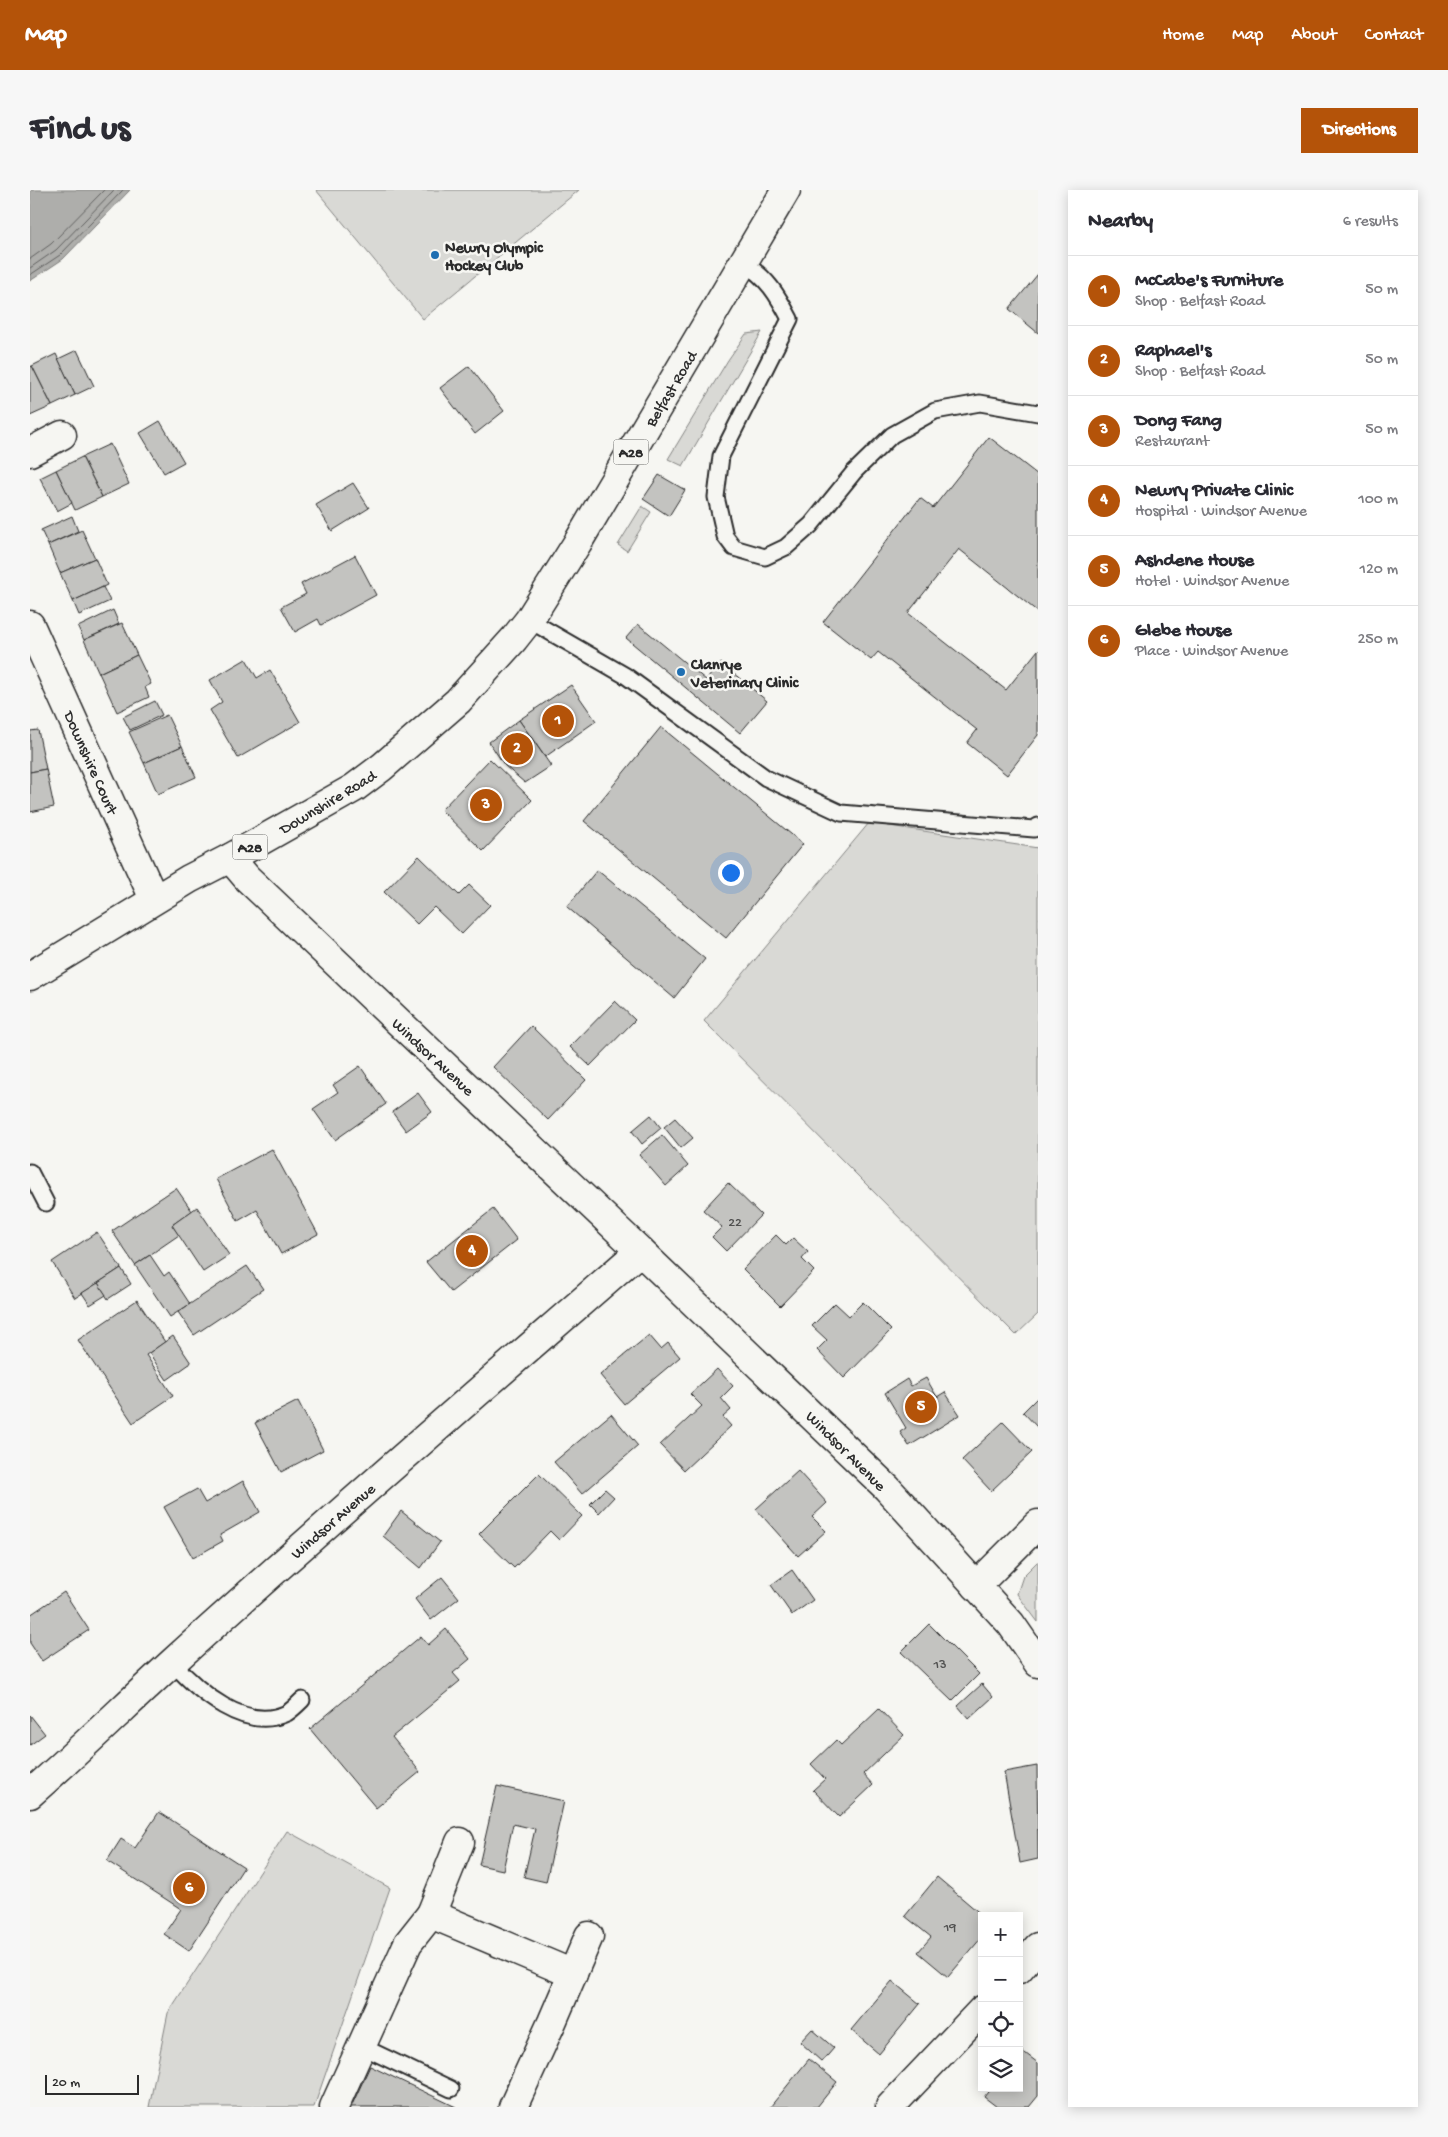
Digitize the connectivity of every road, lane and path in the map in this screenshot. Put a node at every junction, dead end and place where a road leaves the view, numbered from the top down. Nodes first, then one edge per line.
1 (786, 190) edge
2 (744, 263) junction
3 (1038, 412) edge
4 (62, 435) dead end
5 (30, 452) edge
6 (529, 620) junction
7 (30, 625) edge
8 (458, 701) joint
9 (1038, 826) edge
10 (230, 858) junction
11 (154, 899) junction
12 (30, 976) edge
13 (30, 1172) edge
14 (46, 1203) dead end
15 (640, 1251) junction
16 (1038, 1524) edge
17 (976, 1586) junction
18 (172, 1662) junction
19 (1038, 1663) edge
20 (302, 1700) dead end
21 (30, 1794) edge
22 (460, 1842) dead end
23 (431, 1914) junction
24 (588, 1936) dead end
25 (1038, 1947) edge
26 (1023, 1964) edge
27 (573, 1974) junction
28 (978, 2014) edge
29 (361, 2046) junction
30 (451, 2089) dead end
31 (334, 2107) edge
32 (513, 2107) edge
33 (890, 2107) edge

1 - 2 main road, Belfast Road / A28
2 - 3 lane
2 - 6 main road, Belfast Road / A28
4 - 5 main road
6 - 8 main road, Belfast Road / A28
6 - 9 lane
7 - 11 main road, Downshire Court
8 - 10 main road, Downshire Road / A28
10 - 11 main road, Downshire Road / A28
10 - 15 main road, Windsor Avenue
11 - 12 main road, Downshire Road / A28
13 - 14 lane
15 - 17 main road, Windsor Avenue
15 - 18 main road, Windsor Avenue
16 - 17 main road
17 - 19 main road, Windsor Avenue
18 - 20 lane
18 - 21 main road, Windsor Avenue
22 - 23 main road
23 - 27 main road
23 - 29 main road
24 - 27 main road
25 - 26 main road
27 - 32 main road
28 - 33 main road
29 - 30 lane
29 - 31 main road

